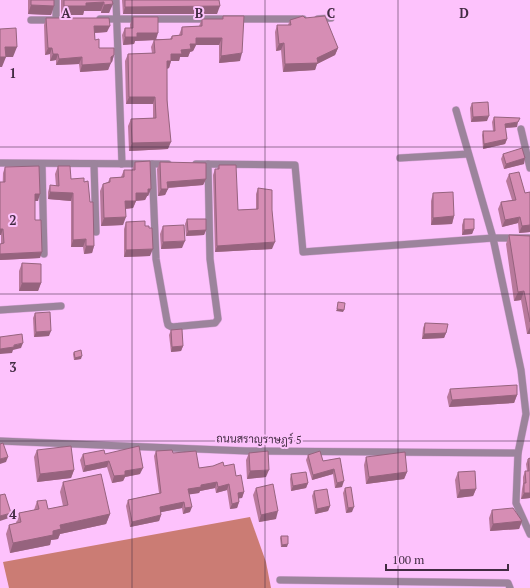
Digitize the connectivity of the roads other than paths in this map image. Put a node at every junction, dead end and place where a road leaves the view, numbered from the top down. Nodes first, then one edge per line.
1 (56, 0) edge
2 (116, 0) edge
3 (331, 18) dead end
4 (94, 19) edge
5 (117, 19) junction
6 (32, 20) dead end
7 (456, 110) dead end
8 (521, 128) dead end
9 (468, 154) junction
10 (400, 158) dead end
11 (0, 163) edge
12 (42, 164) junction
13 (94, 164) junction
14 (122, 164) junction
15 (152, 164) junction
16 (173, 164) edge
17 (187, 164) edge
18 (208, 164) junction
19 (530, 168) edge
20 (96, 232) dead end
21 (493, 238) junction
22 (530, 238) edge
23 (44, 254) dead end
24 (61, 306) dead end
25 (0, 310) edge
26 (528, 414) edge
27 (0, 441) edge
28 (518, 453) junction
29 (530, 534) edge
30 (280, 580) dead end
31 (510, 588) edge

1 - 6 street
2 - 5 street
3 - 5 street
4 - 5 street
5 - 14 street
7 - 9 street
8 - 19 street
9 - 10 street
9 - 21 street
11 - 12 street
12 - 13 street
12 - 23 street
13 - 14 street
13 - 20 street
14 - 15 street
15 - 16 street
15 - 18 street
17 - 18 street
18 - 21 street
21 - 22 street
21 - 26 street
24 - 25 street
26 - 28 street
27 - 28 street, ถนนสราญราษฎร์ 5
28 - 29 street
30 - 31 street

